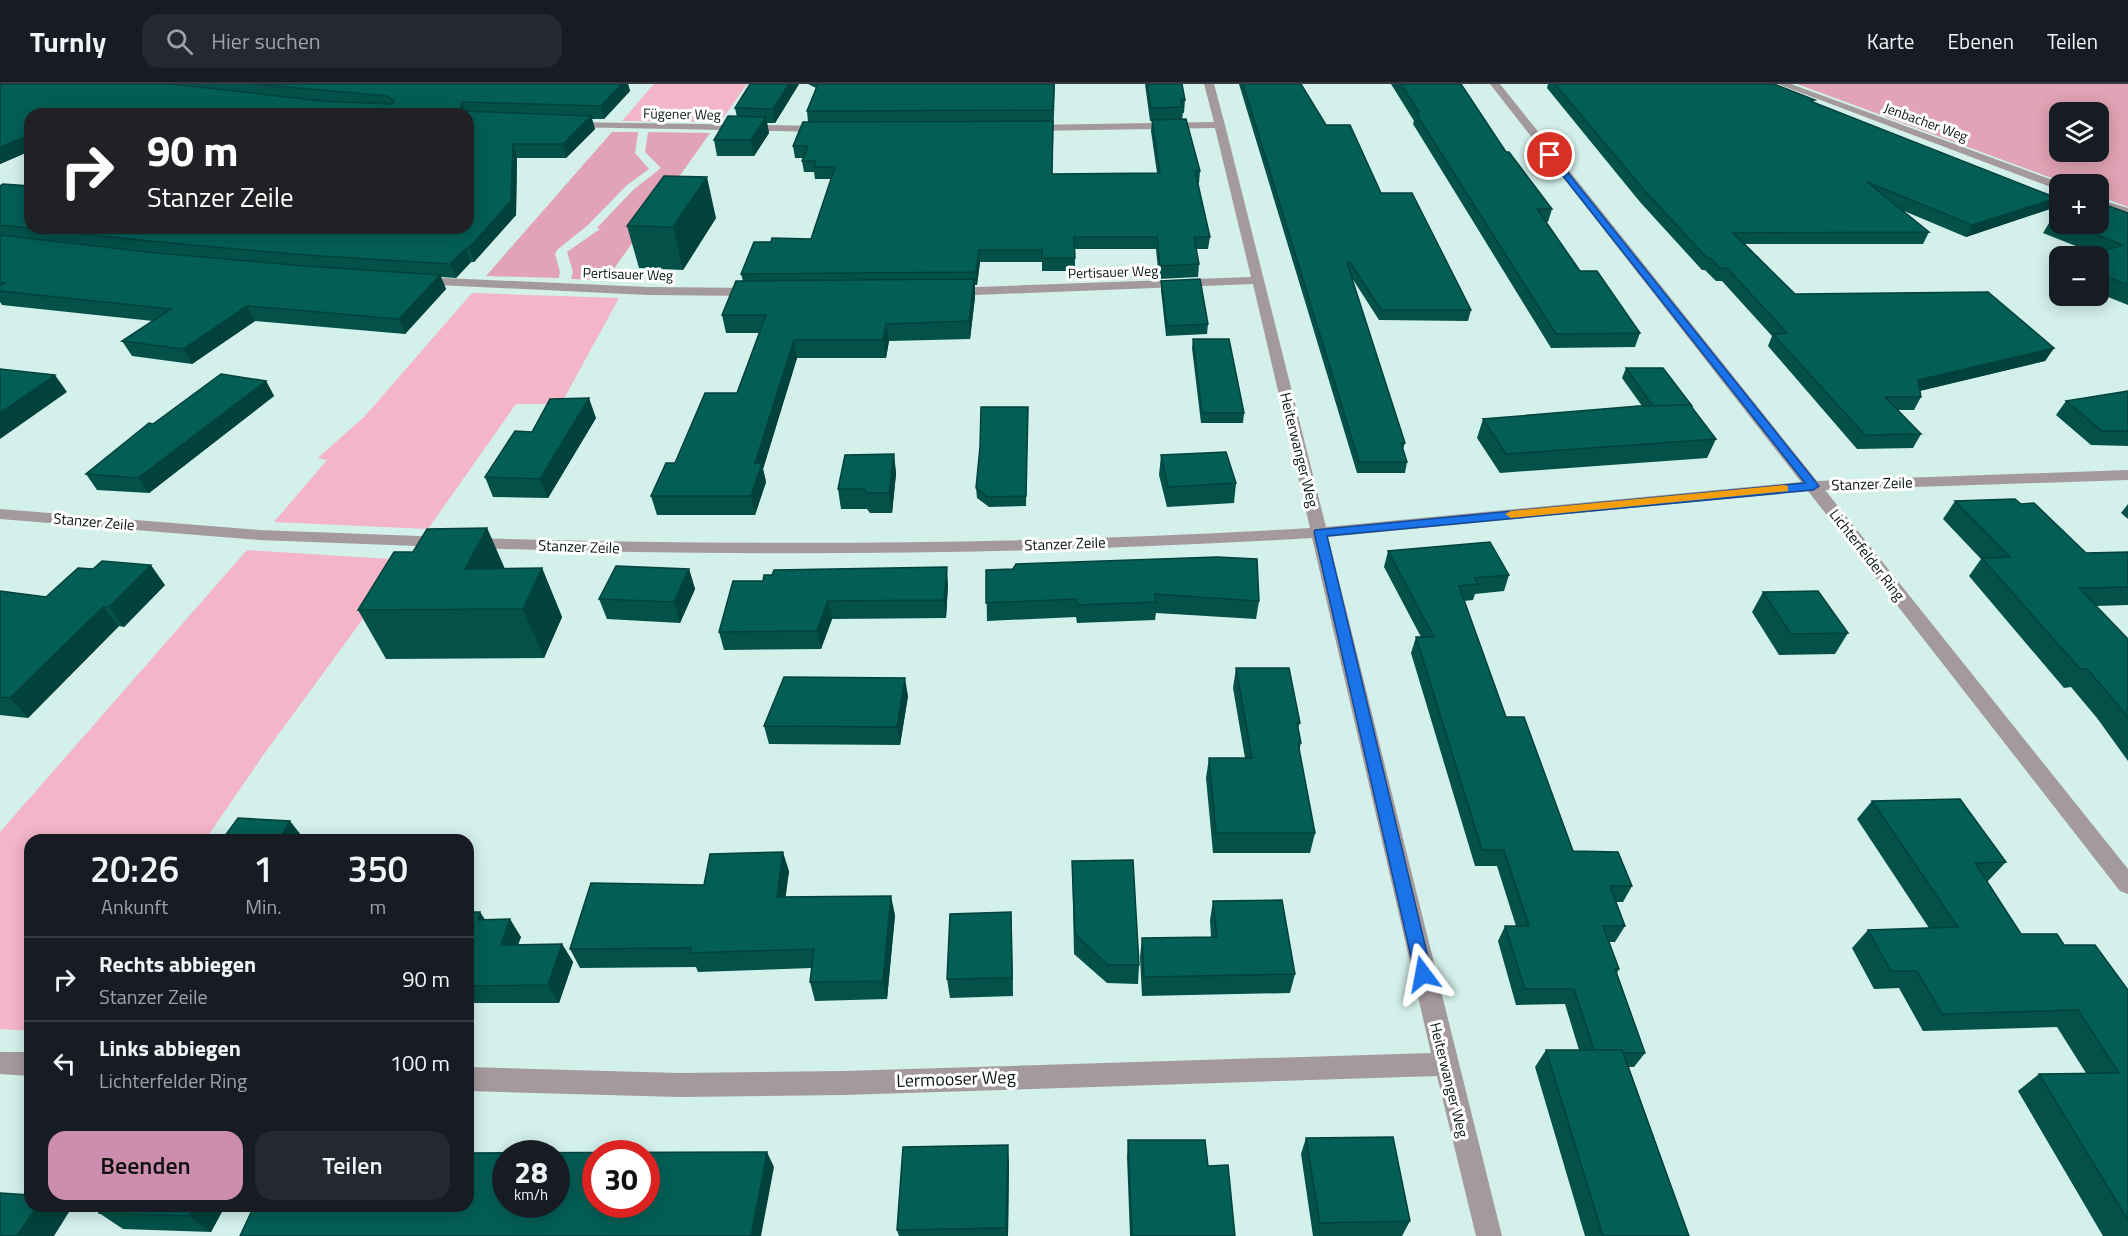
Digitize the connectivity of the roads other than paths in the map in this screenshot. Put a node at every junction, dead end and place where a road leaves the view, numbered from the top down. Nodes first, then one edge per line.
1 (1209, 84) edge
2 (1495, 84) edge
3 (1783, 84) edge
4 (556, 124) edge
5 (1220, 125) junction
6 (1020, 128) edge
7 (832, 129) edge
8 (2049, 183) edge
9 (2109, 205) edge
10 (2128, 212) edge
11 (401, 280) edge
12 (1257, 280) junction
13 (765, 292) edge
14 (934, 292) edge
15 (2128, 476) edge
16 (1813, 486) junction
17 (0, 514) edge
18 (1320, 532) junction
19 (2128, 885) edge
20 (0, 1063) edge
21 (24, 1064) edge
22 (1444, 1064) junction
23 (474, 1079) edge
24 (1489, 1236) edge

1 - 5 street, Heiterwanger Weg
2 - 16 street, Lichterfelder Ring
3 - 8 street, Jenbacher Weg
4 - 7 street, Fügener Weg
5 - 6 street
5 - 12 street, Heiterwanger Weg
9 - 10 street
11 - 13 street, Pertisauer Weg
12 - 14 street, Pertisauer Weg
12 - 18 street, Heiterwanger Weg
15 - 16 street, Stanzer Zeile
16 - 18 street, Stanzer Zeile
16 - 19 street, Lichterfelder Ring
17 - 18 street, Stanzer Zeile
18 - 22 street, Heiterwanger Weg
20 - 21 street
22 - 23 street, Lermooser Weg
22 - 24 street, Heiterwanger Weg

